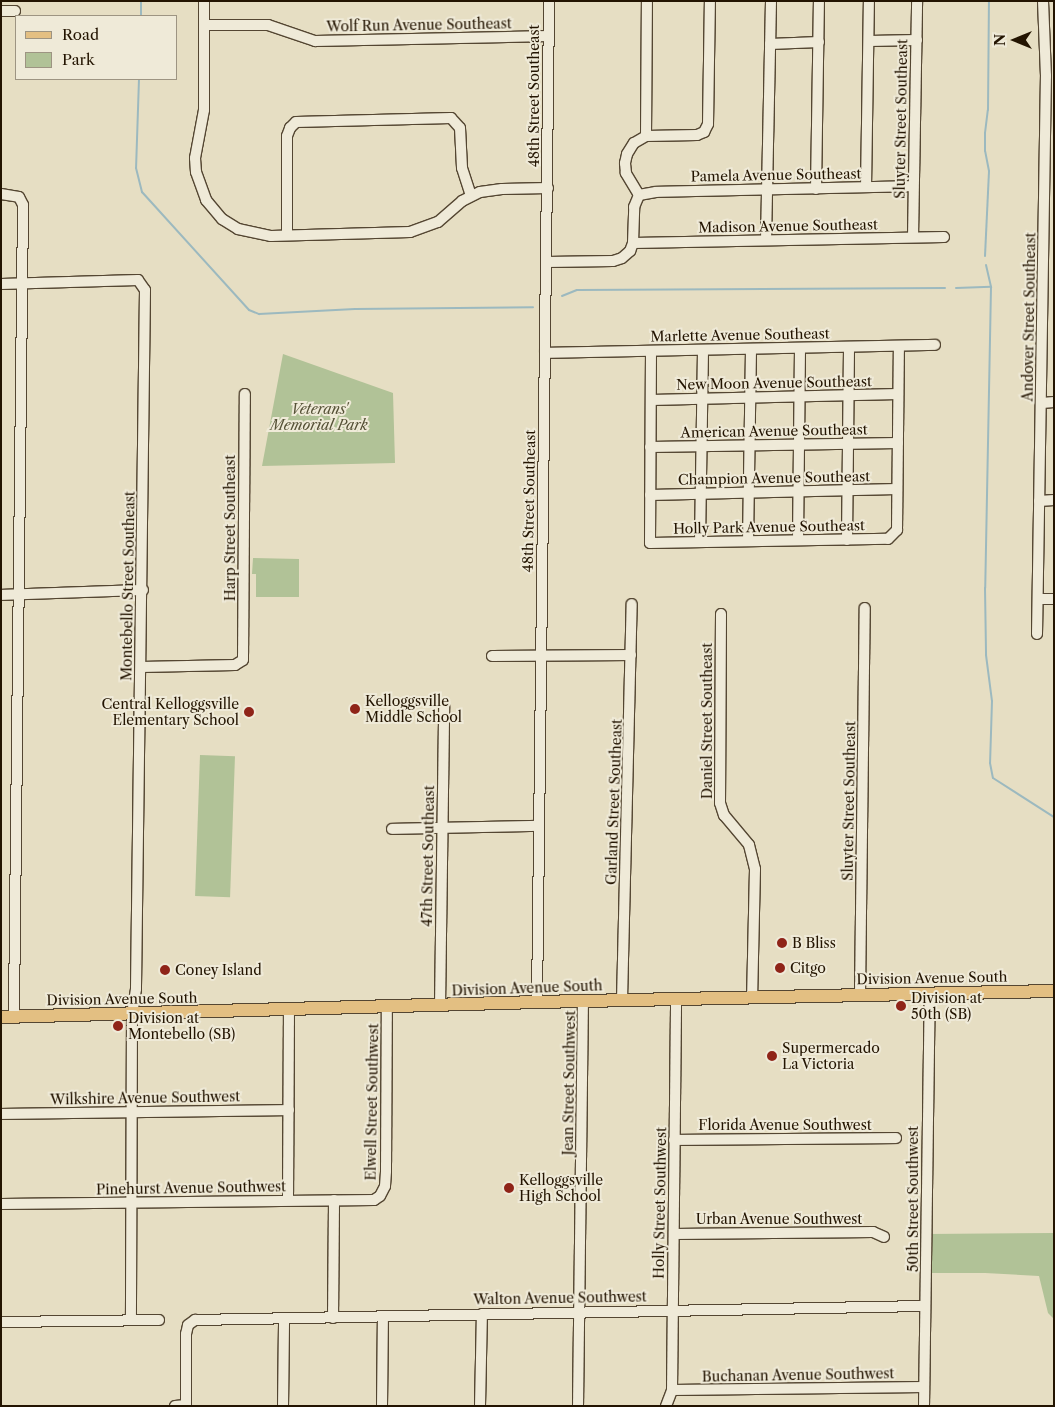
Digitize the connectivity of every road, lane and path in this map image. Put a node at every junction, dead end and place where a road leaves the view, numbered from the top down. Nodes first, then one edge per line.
1 (204, 1) edge
2 (549, 1) edge
3 (647, 1) edge
4 (710, 1) edge
5 (771, 1) edge
6 (819, 1) edge
7 (869, 1) edge
8 (917, 1) edge
9 (1043, 1) edge
10 (1, 11) edge
11 (16, 11) dead end
12 (204, 25) junction
13 (548, 36) junction
14 (916, 40) junction
15 (868, 41) junction
16 (819, 42) junction
17 (770, 44) junction
18 (1050, 76) edge
19 (646, 136) junction
20 (913, 186) junction
21 (866, 187) junction
22 (548, 188) junction
23 (816, 189) junction
24 (766, 190) junction
25 (1, 194) edge
26 (639, 195) junction
27 (471, 196) junction
28 (1049, 207) edge
29 (286, 235) junction
30 (944, 236) dead end
31 (913, 237) junction
32 (766, 240) junction
33 (633, 243) junction
34 (547, 262) junction
35 (1, 284) edge
36 (23, 284) junction
37 (1054, 306) edge
38 (1042, 307) junction
39 (935, 345) dead end
40 (899, 346) junction
41 (849, 347) junction
42 (800, 348) junction
43 (751, 349) junction
44 (703, 350) junction
45 (651, 351) junction
46 (544, 353) junction
47 (245, 394) dead end
48 (898, 394) junction
49 (849, 395) junction
50 (800, 396) junction
51 (750, 398) junction
52 (703, 399) junction
53 (651, 400) junction
54 (1054, 402) edge
55 (1042, 403) junction
56 (898, 443) junction
57 (799, 444) junction
58 (848, 444) junction
59 (750, 445) junction
60 (702, 446) junction
61 (650, 447) junction
62 (897, 489) junction
63 (848, 490) junction
64 (798, 491) junction
65 (749, 492) junction
66 (701, 494) junction
67 (650, 495) junction
68 (1054, 500) edge
69 (1039, 501) junction
70 (798, 540) junction
71 (847, 540) junction
72 (748, 541) junction
73 (700, 542) junction
74 (142, 590) junction
75 (19, 594) junction
76 (1, 595) edge
77 (1038, 599) junction
78 (1054, 599) edge
79 (632, 604) dead end
80 (865, 608) dead end
81 (720, 614) dead end
82 (1037, 634) dead end
83 (631, 655) junction
84 (492, 656) dead end
85 (540, 657) junction
86 (141, 667) junction
87 (444, 707) dead end
88 (537, 826) junction
89 (442, 828) junction
90 (392, 829) dead end
91 (1054, 991) edge
92 (930, 993) junction
93 (860, 995) junction
94 (752, 998) junction
95 (676, 999) junction
96 (622, 1000) junction
97 (537, 1002) junction
98 (583, 1002) junction
99 (387, 1006) junction
100 (440, 1006) junction
101 (289, 1009) junction
102 (132, 1014) junction
103 (8, 1017) edge
104 (289, 1110) junction
105 (132, 1111) junction
106 (1, 1114) edge
107 (896, 1138) dead end
108 (674, 1140) junction
109 (380, 1196) joint
110 (288, 1199) junction
111 (334, 1200) junction
112 (130, 1203) junction
113 (1, 1204) edge
114 (674, 1234) junction
115 (884, 1237) dead end
116 (925, 1306) junction
117 (673, 1309) junction
118 (580, 1311) junction
119 (482, 1314) junction
120 (383, 1317) junction
121 (284, 1318) junction
122 (333, 1318) junction
123 (131, 1320) junction
124 (159, 1320) dead end
125 (1, 1322) edge
126 (924, 1387) junction
127 (672, 1390) junction
128 (175, 1406) edge
129 (186, 1406) edge
130 (283, 1406) edge
131 (382, 1406) edge
132 (480, 1406) edge
133 (578, 1406) edge
134 (666, 1406) edge
135 (924, 1406) edge

1 - 12 street
2 - 13 street, 48th Street Southeast
3 - 19 street
4 - 19 street
5 - 17 street
6 - 16 street
7 - 15 street
8 - 14 street, Sluyter Street Southeast
9 - 18 street, Andover Street Southeast
10 - 11 street
12 - 13 street, Wolf Run Avenue Southeast
12 - 29 street
13 - 22 street, 48th Street Southeast
14 - 15 street
14 - 20 street, Sluyter Street Southeast
15 - 21 street
16 - 17 street
16 - 23 street
17 - 24 street
18 - 28 street, Andover Street Southeast
19 - 26 street
20 - 21 street, Pamela Avenue Southeast
20 - 31 street, Sluyter Street Southeast
21 - 23 street, Pamela Avenue Southeast
22 - 27 street
22 - 34 street, 48th Street Southeast
23 - 24 street, Pamela Avenue Southeast
24 - 26 street, Pamela Avenue Southeast
24 - 32 street
25 - 36 street
26 - 33 street
27 - 29 street
27 - 29 street
28 - 38 street, Andover Street Southeast
30 - 31 street, Madison Avenue Southeast
31 - 32 street, Madison Avenue Southeast
32 - 33 street, Madison Avenue Southeast
33 - 34 street
34 - 46 street, 48th Street Southeast
35 - 36 street
36 - 74 street, Montebello Street Southeast
36 - 75 street
37 - 38 street
38 - 55 street, Andover Street Southeast
39 - 40 street, Marlette Avenue Southeast
40 - 41 street, Marlette Avenue Southeast
40 - 48 street
41 - 42 street, Marlette Avenue Southeast
41 - 49 street
42 - 43 street, Marlette Avenue Southeast
42 - 50 street
43 - 44 street, Marlette Avenue Southeast
43 - 51 street
44 - 45 street, Marlette Avenue Southeast
44 - 52 street
45 - 46 street, Marlette Avenue Southeast
45 - 53 street
46 - 85 street, 48th Street Southeast
47 - 86 street, Harp Street Southeast
48 - 49 street, New Moon Avenue Southeast
48 - 56 street
49 - 50 street, New Moon Avenue Southeast
49 - 58 street
50 - 51 street, New Moon Avenue Southeast
50 - 57 street
51 - 52 street, New Moon Avenue Southeast
51 - 59 street
52 - 53 street, New Moon Avenue Southeast
52 - 60 street
53 - 61 street
54 - 55 street
55 - 69 street, Andover Street Southeast
56 - 58 street, American Avenue Southeast
56 - 62 street
57 - 58 street, American Avenue Southeast
57 - 59 street, American Avenue Southeast
57 - 64 street
58 - 63 street
59 - 60 street, American Avenue Southeast
59 - 65 street
60 - 61 street, American Avenue Southeast
60 - 66 street
61 - 67 street
62 - 63 street, Champion Avenue Southeast
62 - 71 street, Holly Park Avenue Southeast
63 - 64 street, Champion Avenue Southeast
63 - 71 street
64 - 65 street, Champion Avenue Southeast
64 - 70 street
65 - 66 street, Champion Avenue Southeast
65 - 72 street
66 - 67 street, Champion Avenue Southeast
66 - 73 street
67 - 73 street, Holly Park Avenue Southeast
68 - 69 street
69 - 77 street, Andover Street Southeast
70 - 71 street, Holly Park Avenue Southeast
70 - 72 street, Holly Park Avenue Southeast
72 - 73 street, Holly Park Avenue Southeast
74 - 75 street
74 - 86 street, Montebello Street Southeast
75 - 76 street
75 - 103 street
77 - 78 street
77 - 82 street, Andover Street Southeast
79 - 83 street, Garland Street Southeast
80 - 93 street, Sluyter Street Southeast
81 - 94 street, Daniel Street Southeast
83 - 85 street
83 - 96 street, Garland Street Southeast
84 - 85 street
85 - 88 street, 48th Street Southeast
86 - 102 street, Montebello Street Southeast
87 - 89 street, 47th Street Southeast
88 - 89 street
88 - 97 street, 48th Street Southeast
89 - 90 street
89 - 100 street, 47th Street Southeast
91 - 92 main road, Division Avenue South
92 - 93 main road, Division Avenue South
92 - 116 street, 50th Street Southwest
93 - 94 main road, Division Avenue South
94 - 95 main road, Division Avenue South
95 - 96 main road, Division Avenue South
95 - 108 street, Holly Street Southwest
96 - 98 main road, Division Avenue South
97 - 98 main road, Division Avenue South
97 - 100 main road, Division Avenue South
98 - 118 street, Jean Street Southwest
99 - 100 main road, Division Avenue South
99 - 101 main road, Division Avenue South
99 - 109 street, Elwell Street Southwest
101 - 102 main road, Division Avenue South
101 - 104 street
102 - 103 main road, Division Avenue South
102 - 105 street, Montebello Street Southeast
104 - 105 street, Wilkshire Avenue Southwest
104 - 110 street
105 - 106 street, Wilkshire Avenue Southwest
105 - 112 street, Montebello Street Southeast
107 - 108 street, Florida Avenue Southwest
108 - 114 street, Holly Street Southwest
109 - 111 street, Pinehurst Avenue Southwest
110 - 111 street, Pinehurst Avenue Southwest
110 - 112 street, Pinehurst Avenue Southwest
111 - 122 street
112 - 113 street, Pinehurst Avenue Southwest
112 - 123 street, Montebello Street Southeast
114 - 115 street, Urban Avenue Southwest
114 - 117 street, Holly Street Southwest
116 - 117 street, Walton Avenue Southwest
116 - 126 street, 50th Street Southwest
117 - 118 street, Walton Avenue Southwest
117 - 127 street, Holly Street Southwest
118 - 119 street, Walton Avenue Southwest
118 - 133 street, Jean Street Southwest
119 - 120 street, Walton Avenue Southwest
119 - 132 street
120 - 122 street, Walton Avenue Southwest
120 - 131 street
121 - 122 street, Walton Avenue Southwest
121 - 129 street, Walton Avenue Southwest
121 - 130 street
123 - 124 street
123 - 125 street
126 - 127 street, Buchanan Avenue Southwest
126 - 135 street, 50th Street Southwest
127 - 134 street, Holly Street Southwest
128 - 129 street

